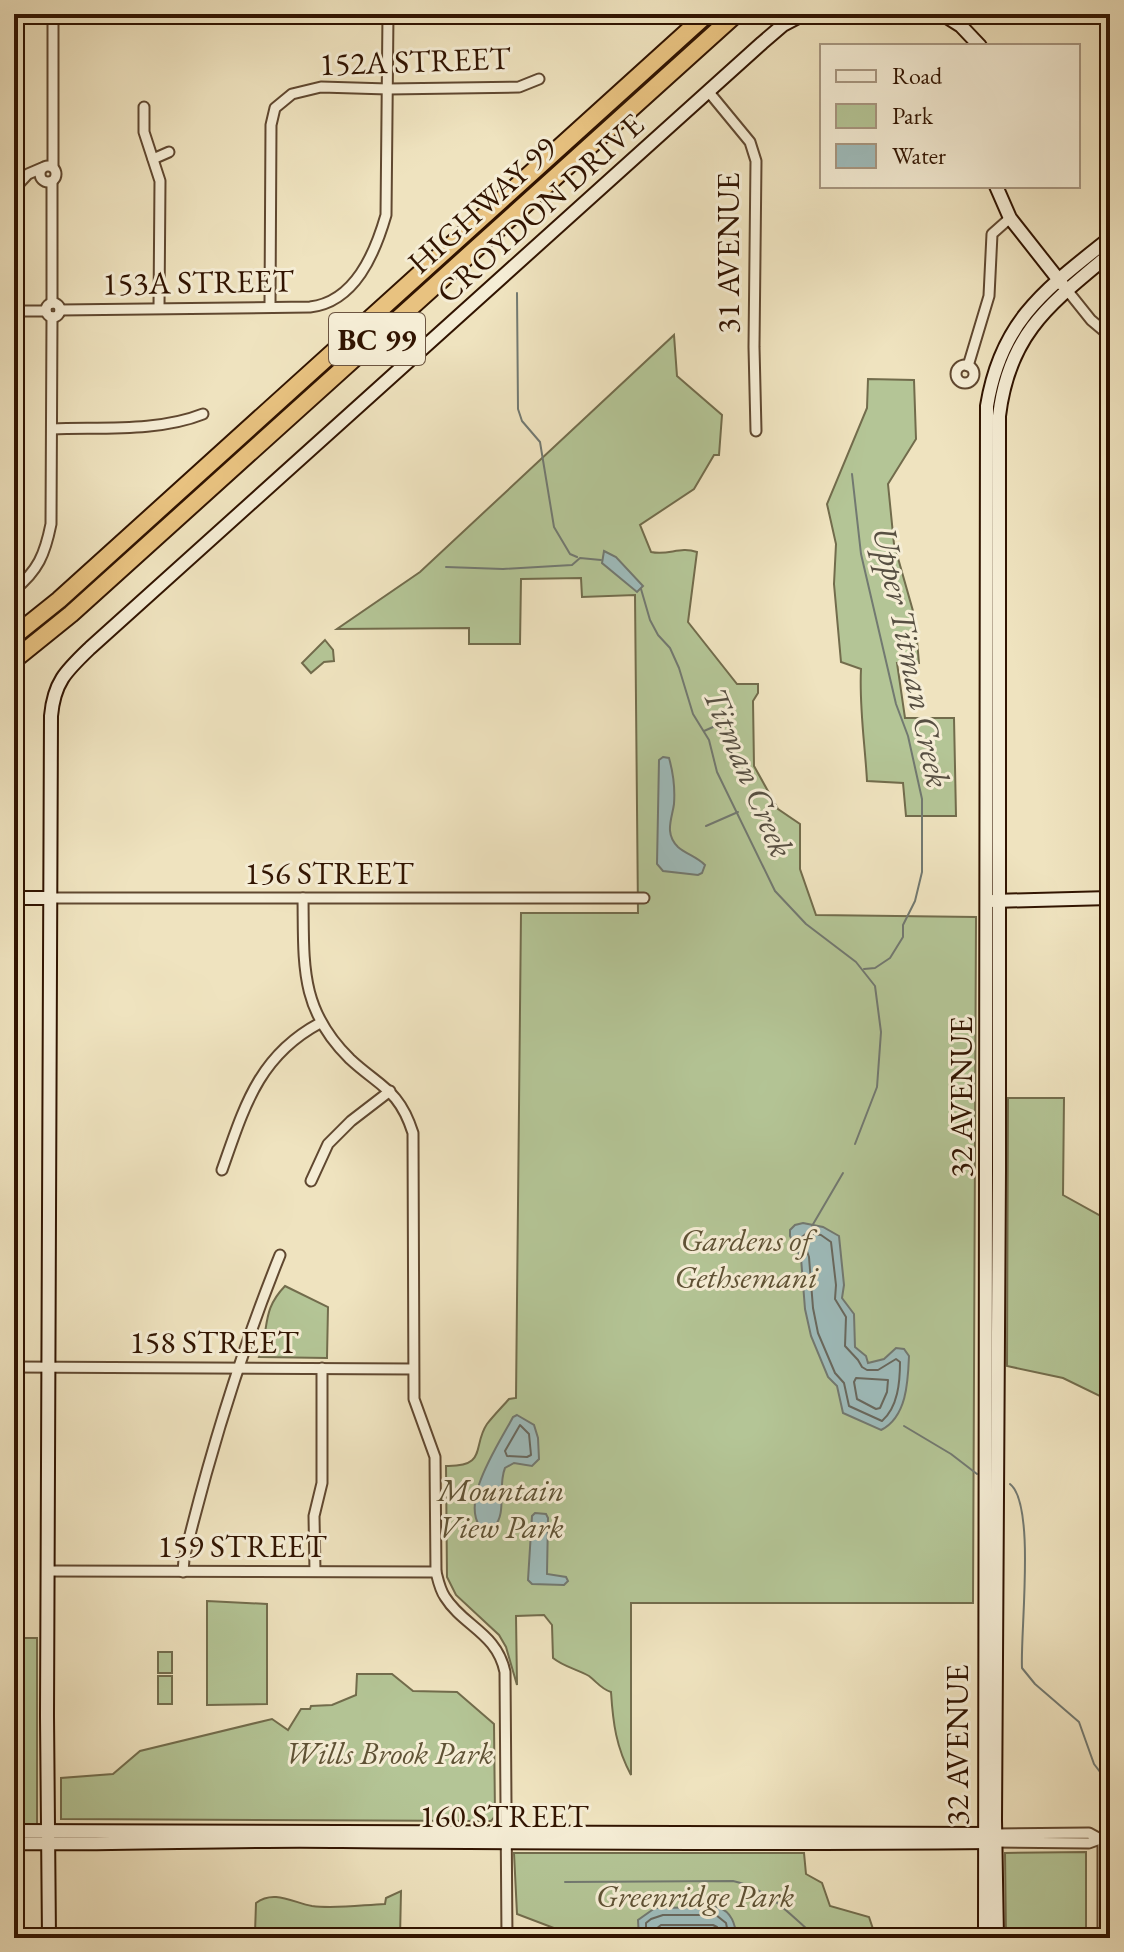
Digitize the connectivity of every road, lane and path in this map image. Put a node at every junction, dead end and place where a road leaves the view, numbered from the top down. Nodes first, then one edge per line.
1 (53, 14) edge
2 (388, 14) edge
3 (707, 14) edge
4 (736, 14) edge
5 (804, 14) edge
6 (942, 14) edge
7 (978, 44) edge
8 (539, 79) dead end
9 (388, 89) junction
10 (708, 91) junction
11 (144, 107) dead end
12 (169, 152) dead end
13 (153, 159) junction
14 (48, 168) junction
15 (47, 181) junction
16 (18, 186) edge
17 (997, 188) edge
18 (1010, 218) junction
19 (1110, 238) edge
20 (1110, 254) edge
21 (1062, 285) junction
22 (270, 306) junction
23 (159, 308) junction
24 (53, 310) junction
25 (14, 311) edge
26 (1110, 336) edge
27 (968, 366) dead end
28 (203, 414) dead end
29 (52, 429) junction
30 (756, 431) dead end
31 (14, 590) edge
32 (987, 611) junction
33 (14, 636) edge
34 (14, 660) edge
35 (998, 667) junction
36 (14, 898) edge
37 (50, 898) junction
38 (303, 898) junction
39 (644, 898) dead end
40 (1110, 898) edge
41 (993, 901) junction
42 (320, 1023) junction
43 (390, 1091) junction
44 (222, 1170) dead end
45 (311, 1181) dead end
46 (280, 1255) dead end
47 (14, 1367) edge
48 (49, 1367) junction
49 (240, 1367) junction
50 (322, 1368) junction
51 (413, 1369) junction
52 (48, 1571) junction
53 (315, 1571) junction
54 (183, 1572) junction
55 (436, 1572) junction
56 (14, 1831) edge
57 (806, 1833) junction
58 (902, 1833) junction
59 (48, 1837) junction
60 (506, 1838) junction
61 (989, 1838) junction
62 (1104, 1839) edge
63 (14, 1843) edge
64 (758, 1844) junction
65 (851, 1844) junction
66 (49, 1938) edge
67 (156, 1938) edge
68 (196, 1938) edge
69 (507, 1938) edge
70 (985, 1938) edge
71 (997, 1938) edge
72 (1103, 1938) edge

1 - 14 street
2 - 9 street
3 - 33 highway, HIGHWAY 99 / BC 99
4 - 34 highway, HIGHWAY 99 / BC 99
5 - 10 main road, CROYDON DRIVE
6 - 7 main road
8 - 9 street, 152A STREET
9 - 22 street, 153A STREET
9 - 22 street, 152A STREET
10 - 30 street, 31 AVENUE
10 - 37 main road, CROYDON DRIVE
11 - 13 street
12 - 13 street
13 - 23 street
14 - 15 street
14 - 15 street
14 - 16 street
15 - 16 street
15 - 24 street
17 - 18 main road
18 - 21 main road
18 - 27 street
19 - 21 main road
20 - 21 main road
21 - 26 street
21 - 32 main road, 32 AVENUE
21 - 35 main road, 32 AVENUE
22 - 23 street, 153A STREET
23 - 24 street, 153A STREET
24 - 25 street, 153A STREET
24 - 29 street
28 - 29 street
29 - 31 street
32 - 35 main road
32 - 41 main road, 32 AVENUE
35 - 41 main road, 32 AVENUE
36 - 37 main road, 156 STREET
37 - 38 street, 156 STREET
37 - 48 main road, CROYDON DRIVE
38 - 39 street, 156 STREET
38 - 42 street
40 - 41 main road
41 - 61 main road, 32 AVENUE
42 - 43 street
42 - 44 street
43 - 45 street
43 - 51 street
46 - 49 street
47 - 48 street, 158 STREET
48 - 49 street, 158 STREET
48 - 52 main road, CROYDON DRIVE
49 - 50 street, 158 STREET
49 - 54 street
50 - 51 street, 158 STREET
50 - 53 street
51 - 55 street
52 - 54 street, 159 STREET
52 - 59 main road, CROYDON DRIVE
53 - 54 street, 159 STREET
53 - 55 street, 159 STREET
55 - 60 street
56 - 59 main road, 160 STREET
57 - 58 main road, 160 STREET
57 - 60 main road, 160 STREET
57 - 64 main road
57 - 65 main road
58 - 61 main road, 160 STREET
58 - 65 main road
59 - 60 main road, 160 STREET
59 - 63 main road, 160 STREET
59 - 66 main road, CROYDON DRIVE
60 - 64 main road, 160 STREET
60 - 69 street
61 - 62 street
61 - 65 main road, 160 STREET
61 - 70 main road, 32 AVENUE
61 - 71 main road, 32 AVENUE
62 - 72 street
64 - 65 main road, 160 STREET
67 - 68 street

